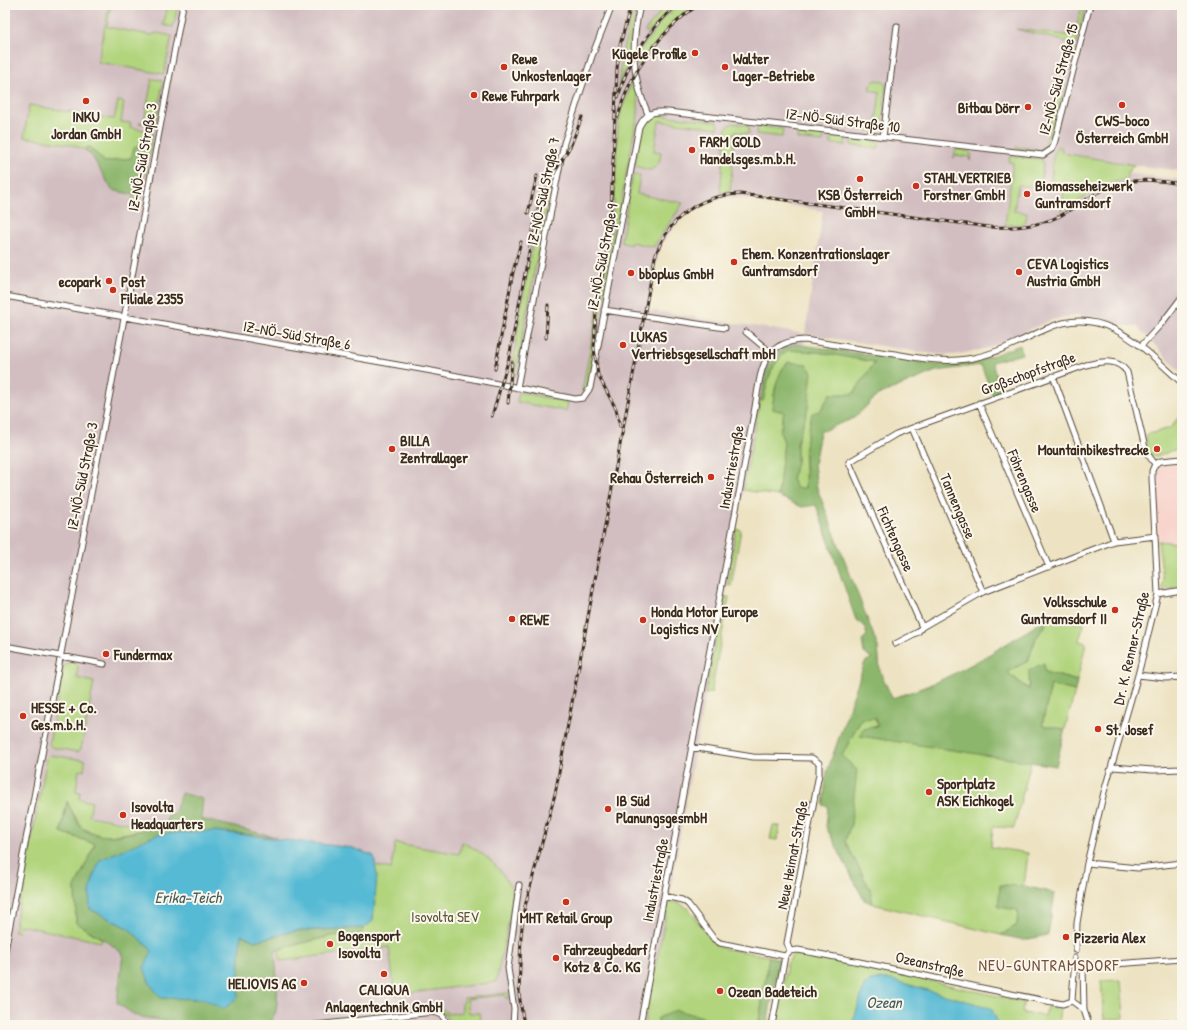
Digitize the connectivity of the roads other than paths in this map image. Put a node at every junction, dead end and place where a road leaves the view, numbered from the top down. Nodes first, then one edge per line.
1 (182, 5) edge
2 (612, 5) edge
3 (640, 5) edge
4 (1090, 5) edge
5 (897, 26) dead end
6 (648, 114) junction
7 (883, 137) junction
8 (1043, 155) joint
9 (5, 296) edge
10 (1182, 297) edge
11 (604, 310) junction
12 (125, 316) junction
13 (725, 328) dead end
14 (746, 332) dead end
15 (1141, 346) junction
16 (770, 352) junction
17 (1053, 376) junction
18 (1182, 383) edge
19 (517, 388) junction
20 (583, 398) joint
21 (979, 403) junction
22 (912, 428) junction
23 (1182, 459) edge
24 (849, 462) joint
25 (1155, 464) junction
26 (1156, 536) junction
27 (1114, 541) junction
28 (1049, 567) junction
29 (1182, 590) edge
30 (983, 592) junction
31 (1158, 594) junction
32 (922, 627) junction
33 (895, 644) dead end
34 (5, 646) edge
35 (60, 656) junction
36 (104, 664) dead end
37 (1138, 676) junction
38 (1182, 677) edge
39 (692, 748) junction
40 (1113, 767) junction
41 (1182, 769) edge
42 (1086, 863) junction
43 (1182, 863) edge
44 (518, 885) dead end
45 (664, 896) junction
46 (1076, 950) dead end
47 (5, 951) edge
48 (790, 951) junction
49 (785, 956) junction
50 (1076, 958) dead end
51 (1182, 959) edge
52 (1083, 966) junction
53 (1075, 967) junction
54 (1072, 1001) junction
55 (1084, 1010) junction
56 (1182, 1022) edge
57 (311, 1025) edge
58 (316, 1025) edge
59 (448, 1025) edge
60 (512, 1025) edge
61 (640, 1025) edge
62 (772, 1025) edge
63 (1089, 1025) edge
64 (1145, 1025) edge

1 - 12 street, IZ-NÖ-Süd Straße 3
2 - 19 street, IZ-NÖ-Süd Straße 7
3 - 6 street
4 - 8 street, IZ-NÖ-Süd Straße 15
5 - 7 street
6 - 7 street, IZ-NÖ-Süd Straße 10
6 - 11 street, IZ-NÖ-Süd Straße 9
7 - 8 street, IZ-NÖ-Süd Straße 10
9 - 12 street, IZ-NÖ-Süd Straße 6
10 - 15 street
11 - 13 street
11 - 20 street, IZ-NÖ-Süd Straße 9
12 - 19 street, IZ-NÖ-Süd Straße 6
12 - 35 street, IZ-NÖ-Süd Straße 3
14 - 16 street
15 - 16 street
15 - 18 street
16 - 39 street, Industriestraße
17 - 21 street, Großschopfstraße
17 - 25 street, Großschopfstraße
17 - 27 street
19 - 20 street, IZ-NÖ-Süd Straße 6
21 - 22 street, Großschopfstraße
21 - 28 street, Föhrengasse
22 - 24 street, Großschopfstraße
22 - 30 street, Tannengasse
23 - 25 street
24 - 32 street, Fichtengasse
25 - 26 street, Dr. K. Renner-Straße
26 - 27 street
26 - 31 street, Dr. K. Renner-Straße
27 - 28 street
28 - 30 street
29 - 31 street
30 - 32 street
31 - 37 street, Dr. K. Renner-Straße
32 - 33 street
34 - 35 street
35 - 36 street
35 - 47 street, IZ-NÖ-Süd Straße 3
37 - 38 street
37 - 40 street, Dr. K. Renner-Straße
39 - 45 street, Industriestraße
39 - 48 street, Neue Heimat-Straße
40 - 41 street
40 - 42 street, Dr. K. Renner-Straße
42 - 43 street
42 - 46 street, Dr. K. Renner-Straße
44 - 60 street
45 - 49 street
45 - 61 street, Industriestraße
48 - 49 street
48 - 54 street, Ozeanstraße
49 - 62 street
50 - 53 street
51 - 52 street
52 - 53 street
52 - 55 street
53 - 54 street
54 - 55 street
55 - 63 street
56 - 64 street
57 - 58 street
58 - 59 street

